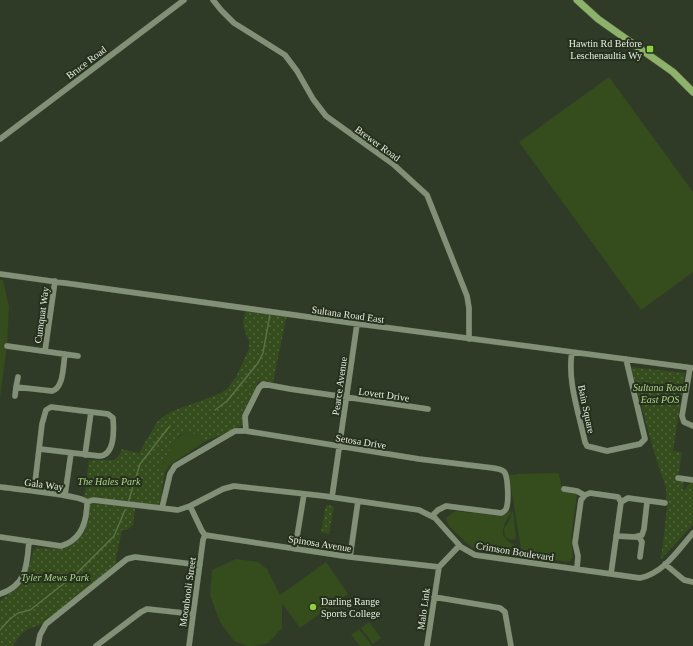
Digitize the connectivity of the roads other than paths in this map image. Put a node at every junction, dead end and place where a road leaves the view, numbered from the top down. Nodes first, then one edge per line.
1 (184, 0) edge
2 (213, 0) edge
3 (577, 0) edge
4 (693, 92) edge
5 (0, 139) edge
6 (0, 274) edge
7 (55, 281) junction
8 (357, 324) junction
9 (469, 339) junction
10 (7, 346) dead end
11 (45, 351) junction
12 (572, 352) junction
13 (65, 354) junction
14 (78, 356) dead end
15 (626, 359) junction
16 (692, 368) edge
17 (18, 377) dead end
18 (16, 387) junction
19 (15, 396) dead end
20 (347, 398) junction
21 (428, 409) dead end
22 (91, 412) junction
23 (693, 426) edge
24 (246, 431) junction
25 (339, 446) junction
26 (40, 449) junction
27 (71, 453) junction
28 (85, 454) junction
29 (678, 478) dead end
30 (693, 480) edge
31 (0, 487) edge
32 (564, 489) dead end
33 (34, 491) junction
34 (304, 494) junction
35 (65, 495) junction
36 (584, 495) junction
37 (332, 497) junction
38 (87, 501) junction
39 (358, 501) junction
40 (621, 502) junction
41 (648, 502) junction
42 (665, 503) dead end
43 (190, 506) junction
44 (162, 508) junction
45 (433, 517) junction
46 (693, 533) edge
47 (616, 536) junction
48 (0, 537) edge
49 (204, 537) junction
50 (639, 537) junction
51 (29, 541) junction
52 (460, 546) junction
53 (295, 549) junction
54 (640, 557) dead end
55 (350, 558) junction
56 (665, 564) junction
57 (200, 565) junction
58 (439, 567) junction
59 (577, 570) junction
60 (611, 574) junction
61 (693, 582) edge
62 (0, 594) edge
63 (434, 597) junction
64 (193, 614) junction
65 (38, 646) edge
66 (96, 646) edge
67 (189, 646) edge
68 (427, 646) edge
69 (510, 646) edge

1 - 5 street, Bruce Road
2 - 9 street, Brewer Road
3 - 4 main road
6 - 7 street, Sultana Road East
7 - 8 street, Sultana Road East
7 - 11 street, Cumquat Way
8 - 9 street, Sultana Road East
8 - 20 street, Pearce Avenue
9 - 12 street, Sultana Road East
10 - 11 street
11 - 13 street
12 - 15 street, Sultana Road East
12 - 15 street, Bain Square
13 - 14 street
13 - 18 street
15 - 16 street, Sultana Road East
16 - 23 street
17 - 18 street
18 - 19 street
20 - 21 street, Lovett Drive
20 - 24 street, Lovett Drive
20 - 25 street, Pearce Avenue
22 - 26 street
22 - 28 street
22 - 28 street
24 - 25 street, Setosa Drive
24 - 44 street, Setosa Drive
25 - 37 street, Pearce Avenue
25 - 45 street, Setosa Drive
26 - 27 street
26 - 33 street
27 - 28 street
27 - 35 street
29 - 30 street
31 - 33 street, Gala Way
32 - 36 street
33 - 35 street, Gala Way
34 - 37 street, Crimson Boulevard
34 - 43 street, Crimson Boulevard
34 - 53 street
35 - 38 street, Gala Way
36 - 40 street
36 - 59 street
37 - 39 street, Crimson Boulevard
38 - 44 street, Gala Way
38 - 51 street
39 - 45 street, Crimson Boulevard
39 - 55 street
40 - 41 street
40 - 47 street
41 - 42 street
41 - 50 street
43 - 44 street
43 - 49 street
45 - 52 street, Crimson Boulevard
46 - 56 street, Crimson Boulevard
47 - 50 street
47 - 60 street
48 - 51 street
49 - 53 street, Spinosa Avenue
49 - 57 street, Moonbooli Street
50 - 54 street
51 - 62 street
52 - 58 street
52 - 59 street, Crimson Boulevard
53 - 55 street, Spinosa Avenue
55 - 58 street, Spinosa Avenue
56 - 60 street, Crimson Boulevard
56 - 61 street
57 - 64 street, Moonbooli Street
57 - 65 street
58 - 63 street, Malo Link
59 - 60 street, Crimson Boulevard
63 - 68 street, Malo Link
63 - 69 street
64 - 66 street
64 - 67 street, Moonbooli Street

